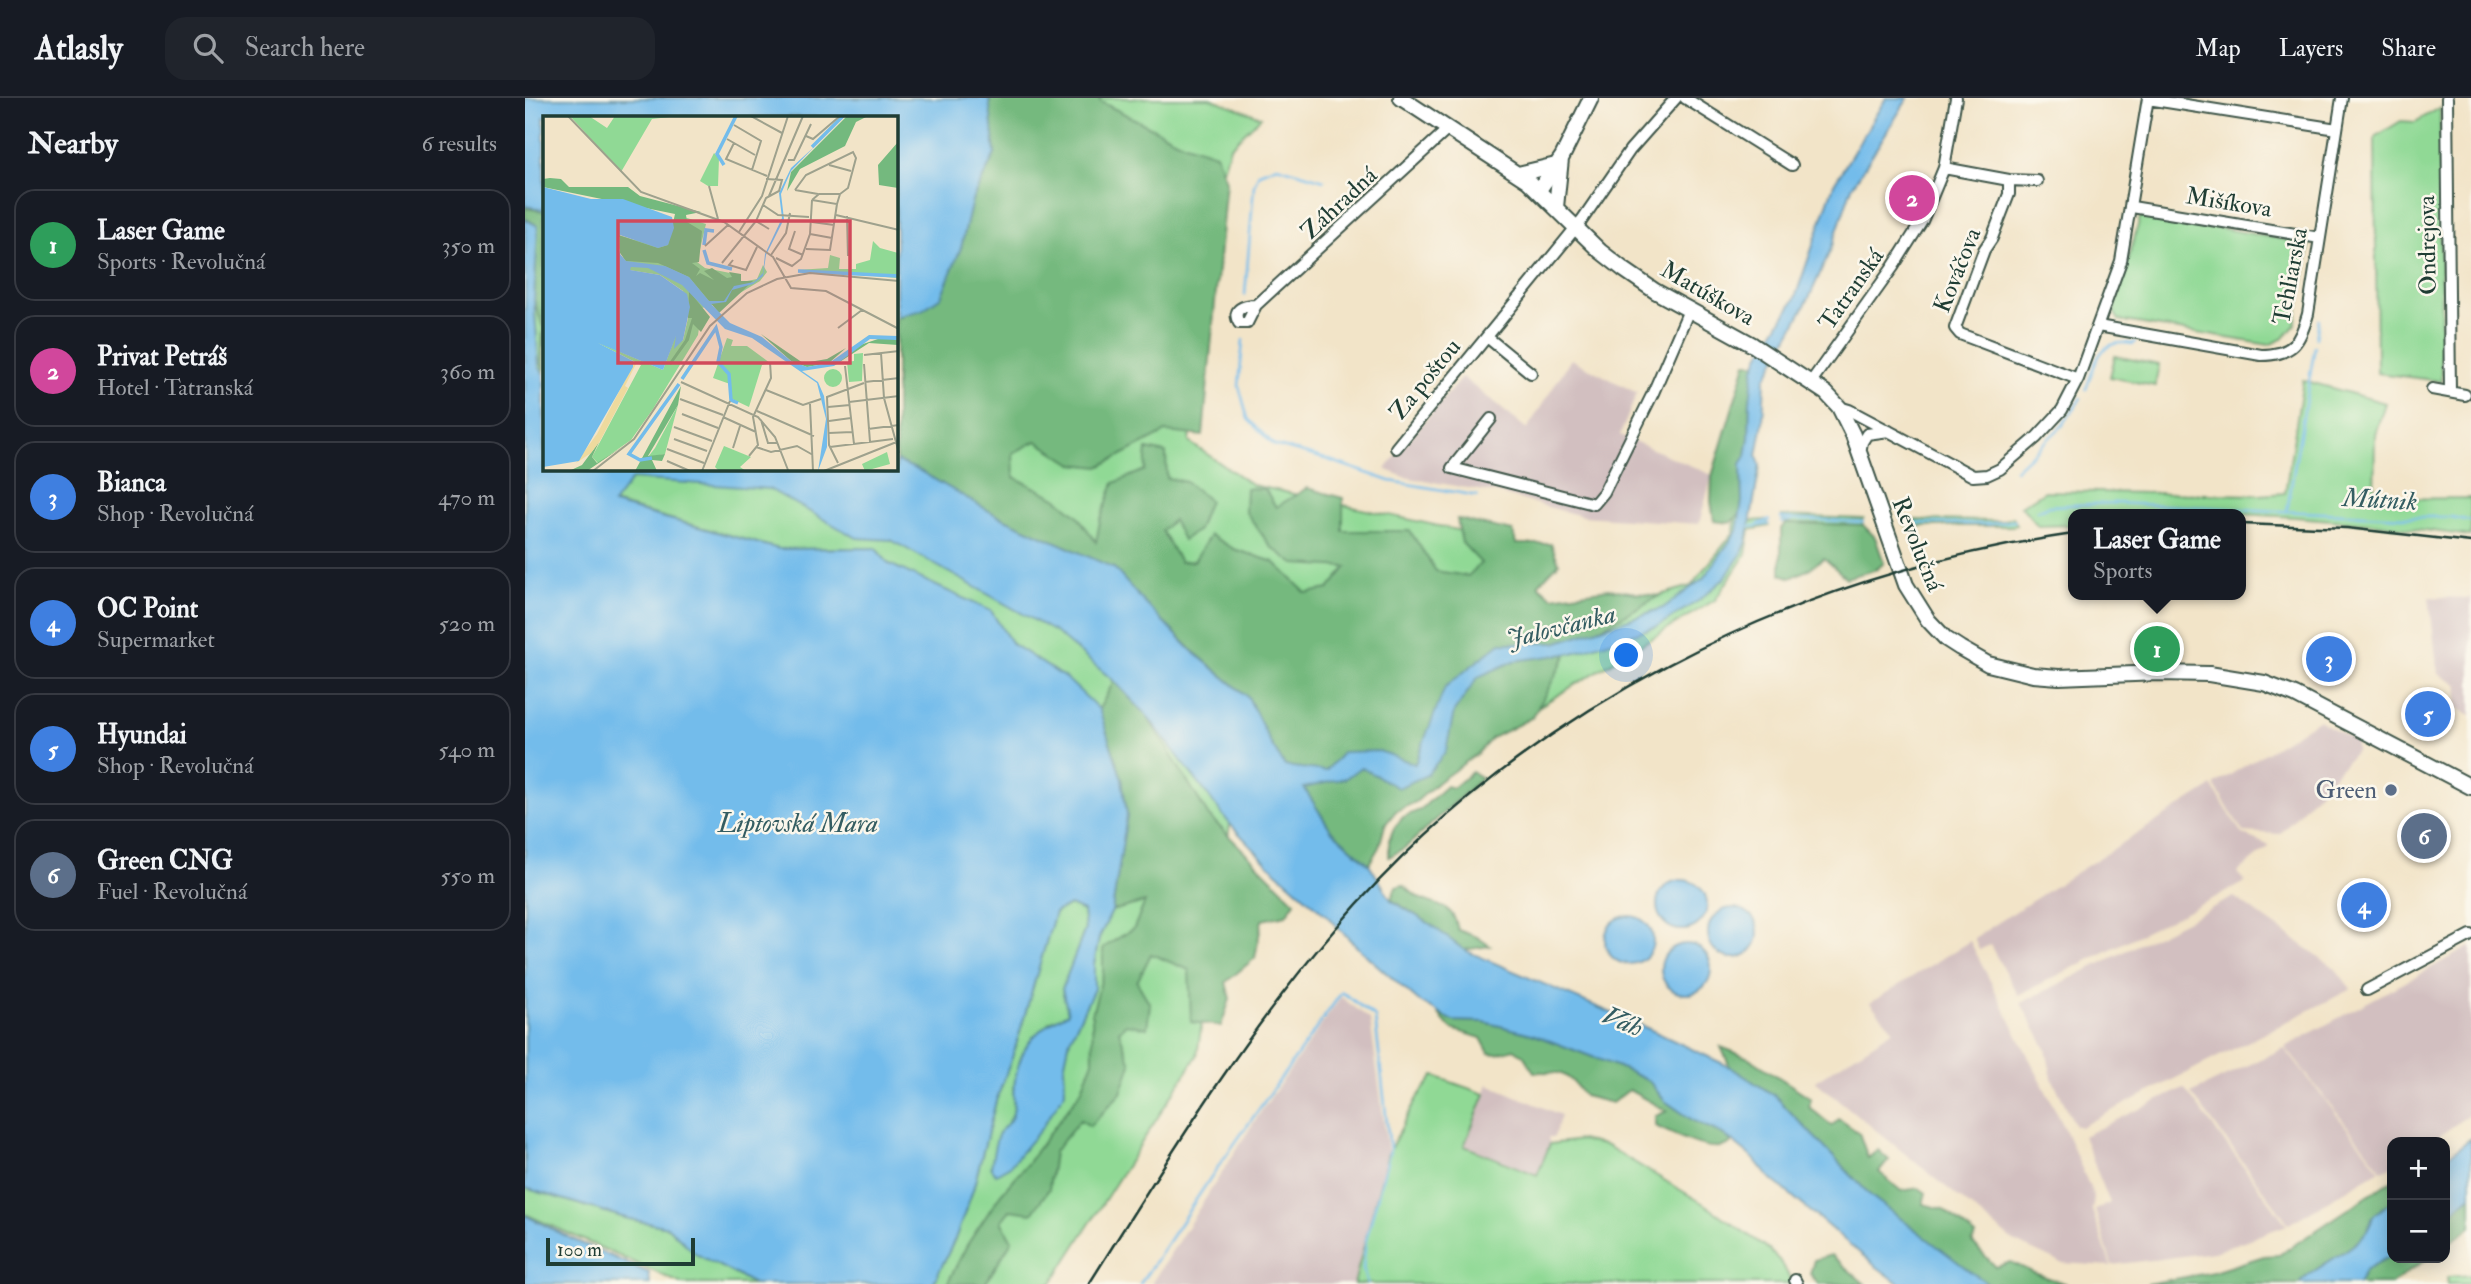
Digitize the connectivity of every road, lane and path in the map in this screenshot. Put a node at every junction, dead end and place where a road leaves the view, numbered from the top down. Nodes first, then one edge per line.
1 (1401, 98) edge
2 (1591, 98) edge
3 (1676, 98) edge
4 (1685, 98) edge
5 (1956, 98) edge
6 (2342, 98) edge
7 (2447, 98) edge
8 (2148, 99) edge
9 (2337, 129) junction
10 (1447, 130) junction
11 (1559, 161) junction
12 (1792, 165) dead end
13 (1944, 168) junction
14 (1518, 174) junction
15 (2009, 180) junction
16 (2037, 181) dead end
17 (1539, 190) junction
18 (1556, 207) junction
19 (2131, 207) junction
20 (1575, 228) junction
21 (2320, 238) junction
22 (1256, 305) dead end
23 (1689, 310) junction
24 (2098, 326) junction
25 (1487, 337) junction
26 (1531, 373) dead end
27 (2078, 379) junction
28 (1811, 382) junction
29 (2432, 389) dead end
30 (2450, 392) junction
31 (2465, 395) dead end
32 (1839, 407) junction
33 (1491, 419) dead end
34 (1889, 430) junction
35 (1396, 448) dead end
36 (1860, 453) junction
37 (2471, 787) edge
38 (2471, 935) edge
39 (2367, 990) dead end

1 - 10 main road, Matúškova
2 - 11 main road
3 - 20 street, Za poštou
4 - 12 street
5 - 13 street, Tatranská
6 - 9 street, Tehliarska
7 - 30 street, Ondrejova
8 - 9 street
8 - 19 street
9 - 21 street, Tehliarska
10 - 14 main road, Matúškova
10 - 22 street, Záhradná
11 - 14 main road
11 - 17 main road
11 - 18 main road
13 - 15 street
13 - 28 street, Tatranská
14 - 17 main road, Matúškova
15 - 16 street
15 - 27 street, Kováčova
17 - 18 main road, Matúškova
18 - 20 main road, Matúškova
19 - 21 street, Mišíkova
19 - 24 street
20 - 23 main road, Matúškova
20 - 25 street, Za poštou
21 - 24 street, Tehliarska
23 - 28 main road, Matúškova
23 - 33 street
24 - 27 street
25 - 26 street, Za poštou
25 - 35 street, Za poštou
27 - 34 street, Matúškova
28 - 32 main road, Matúškova
29 - 30 street
30 - 31 street
32 - 34 street, Matúškova
32 - 36 main road, Revolučná
34 - 36 street
36 - 37 main road, Revolučná
38 - 39 street

